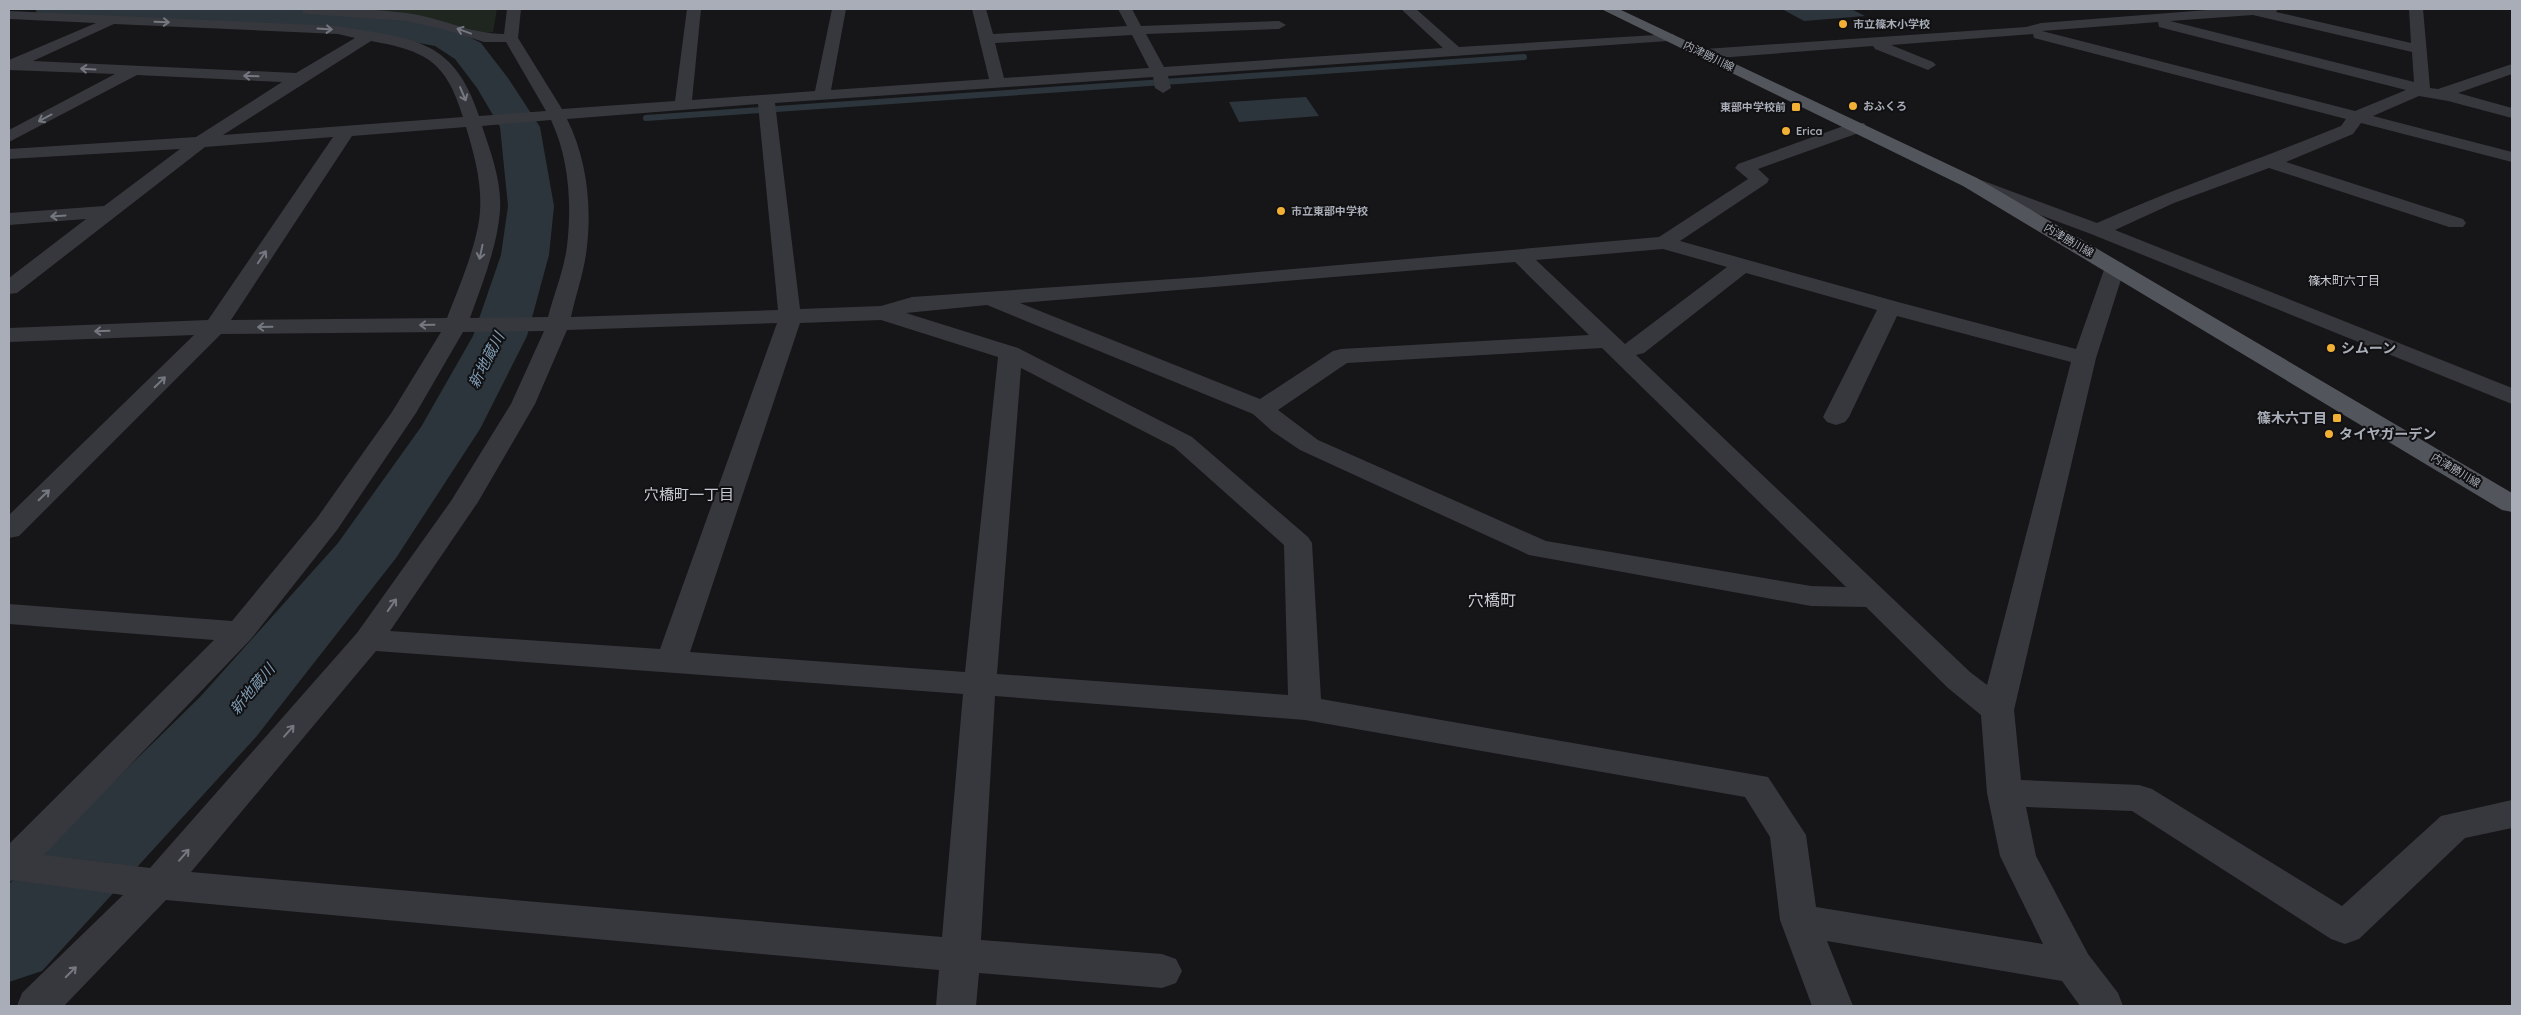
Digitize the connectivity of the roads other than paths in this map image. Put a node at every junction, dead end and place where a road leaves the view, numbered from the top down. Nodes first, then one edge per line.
1 (142, 9) edge
2 (514, 9) edge
3 (694, 9) edge
4 (838, 9) edge
5 (980, 9) edge
6 (1125, 9) edge
7 (1265, 9) edge
8 (1408, 9) edge
9 (1608, 9) edge
10 (2204, 9) edge
11 (2249, 9) edge
12 (2270, 9) edge
13 (2416, 9) edge
14 (292, 10) edge
15 (2126, 14) junction
16 (9, 15) edge
17 (2142, 18) junction
18 (118, 19) junction
19 (1987, 21) junction
20 (1279, 25) junction
21 (1898, 27) junction
22 (1850, 30) junction
23 (2026, 31) junction
24 (1137, 32) junction
25 (370, 35) junction
26 (511, 38) junction
27 (987, 39) junction
28 (1922, 39) junction
29 (1674, 40) junction
30 (1872, 43) junction
31 (2419, 49) junction
32 (1455, 52) junction
33 (1705, 54) junction
34 (1310, 63) junction
35 (1928, 64) dead end
36 (10, 66) edge
37 (2512, 69) edge
38 (135, 71) junction
39 (1160, 74) junction
40 (299, 78) junction
41 (998, 84) junction
42 (2420, 90) junction
43 (1164, 92) dead end
44 (2440, 94) junction
45 (822, 95) junction
46 (683, 105) junction
47 (767, 106) junction
48 (2512, 113) edge
49 (548, 116) junction
50 (2358, 116) junction
51 (481, 121) junction
52 (1858, 127) junction
53 (346, 131) junction
54 (9, 137) edge
55 (200, 142) junction
56 (9, 154) edge
57 (2512, 157) edge
58 (2269, 162) junction
59 (1970, 182) junction
60 (106, 212) junction
61 (9, 219) edge
62 (2456, 223) dead end
63 (2098, 230) junction
64 (1664, 243) junction
65 (2142, 248) junction
66 (1519, 255) junction
67 (2109, 263) junction
68 (1742, 266) junction
69 (9, 288) edge
70 (988, 298) junction
71 (1890, 307) junction
72 (883, 313) junction
73 (790, 318) junction
74 (546, 324) junction
75 (466, 325) junction
76 (215, 327) junction
77 (9, 335) edge
78 (1614, 346) junction
79 (1010, 353) junction
80 (2084, 358) junction
81 (2512, 397) edge
82 (1262, 409) junction
83 (1836, 417) dead end
84 (2512, 504) edge
85 (9, 530) edge
86 (1876, 598) junction
87 (9, 614) edge
88 (240, 632) junction
89 (368, 640) junction
90 (672, 660) junction
91 (980, 685) junction
92 (1305, 708) junction
93 (1997, 710) junction
94 (2004, 793) junction
95 (2512, 814) edge
96 (16, 866) edge
97 (140, 882) junction
98 (1799, 920) junction
99 (960, 956) junction
100 (2074, 966) junction
101 (1162, 971) dead end
102 (37, 1006) edge
103 (956, 1006) edge
104 (1832, 1006) edge
105 (2103, 1006) edge

1 - 18 street
2 - 26 street
3 - 46 street
4 - 45 street
5 - 27 street
6 - 24 street
7 - 20 street
8 - 32 street
9 - 29 main road, 内津勝川線
10 - 15 street
11 - 12 street
11 - 17 street
11 - 31 street
13 - 31 street
26 -> 14 street
15 - 17 street
15 - 19 street
16 - 18 street
17 - 23 street
17 - 42 street
18 -> 25 street
18 - 36 street
19 - 21 street
19 - 23 street
20 - 24 street
20 - 34 street
21 - 22 street
21 - 28 street
22 - 29 street
22 - 30 street
23 - 28 street
23 - 50 street
24 - 27 street
24 - 39 street
25 - 40 street
25 -> 51 street
26 - 49 street
27 - 41 street
28 - 30 street
29 - 32 street
29 - 33 main road, 内津勝川線
30 - 33 street
30 - 35 street
31 - 42 street
32 - 34 street
33 - 52 main road, 内津勝川線
34 - 39 street
38 -> 36 street
37 - 44 street
40 -> 38 street
38 -> 54 street
39 - 41 street
39 - 43 street
40 - 55 street
41 - 45 street
42 - 44 street
42 - 50 street
44 - 48 street
45 - 47 street
46 - 47 street
46 - 49 street
47 - 73 street
49 - 51 street
49 - 74 street
50 - 57 street
50 - 58 street
51 - 53 street
51 -> 75 street
52 - 59 main road, 内津勝川線
52 - 64 street
53 - 55 street
76 -> 53 street
55 - 56 street
55 - 60 street
58 - 62 street
58 - 63 street
59 - 63 street
59 - 67 main road, 内津勝川線
60 -> 61 street
60 - 69 street
63 - 65 street
64 - 66 street
64 - 68 street
65 - 67 street
65 - 81 street
66 - 70 street
66 - 78 street
67 - 80 street
67 - 84 main road, 内津勝川線
68 - 71 street
68 - 78 street
70 - 72 street
70 - 82 street
71 - 80 street
71 - 83 street
72 - 73 street
72 - 79 street
73 - 74 street
73 - 90 street
74 - 75 street
89 -> 74 street
75 -> 76 street
75 - 88 street
76 -> 77 street
85 -> 76 street
78 - 82 street
78 - 86 street
79 - 91 street
79 - 92 street
80 - 93 street
82 - 86 street
86 - 93 street
87 - 88 street
88 - 96 street
89 - 90 street
97 -> 89 street
90 - 91 street
91 - 92 street
91 - 99 street
92 - 98 street
93 - 94 street
94 - 95 street
94 - 100 street
96 - 97 street
97 - 99 street
102 -> 97 street
98 - 100 street
98 - 104 street
99 - 101 street
99 - 103 street
100 - 105 street

